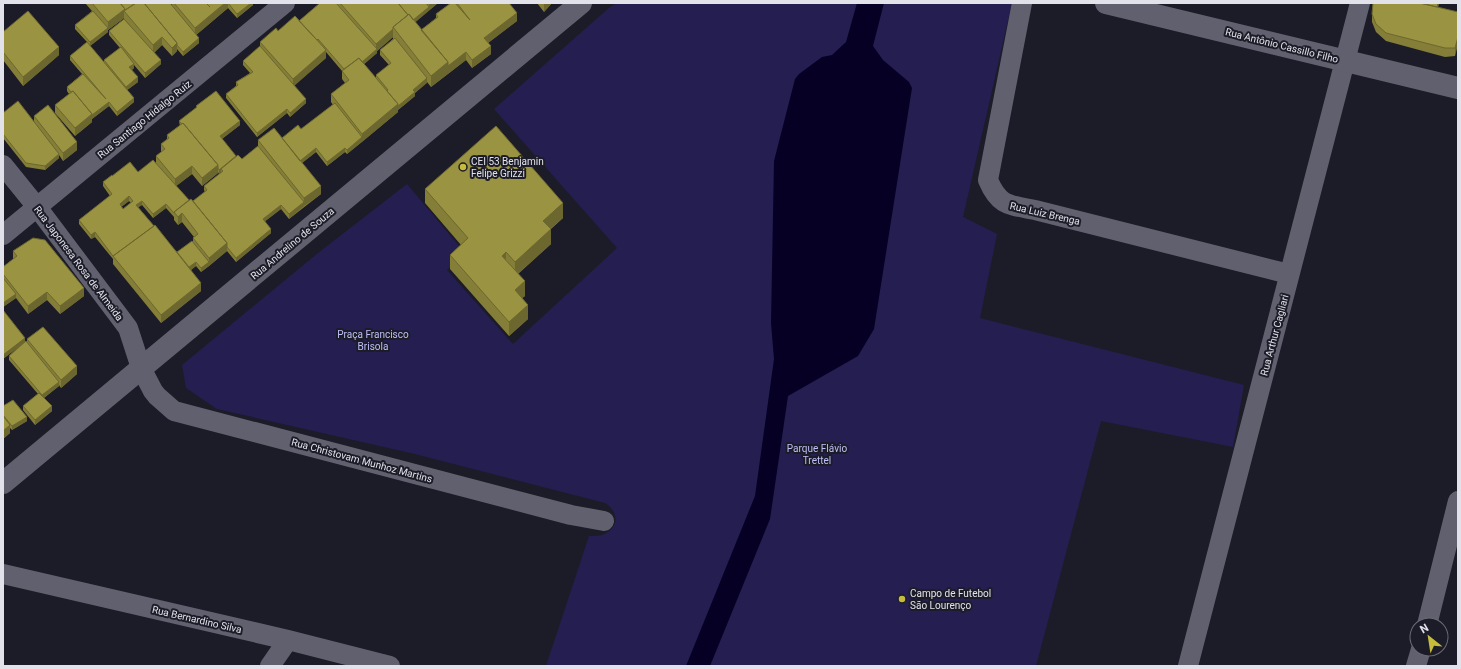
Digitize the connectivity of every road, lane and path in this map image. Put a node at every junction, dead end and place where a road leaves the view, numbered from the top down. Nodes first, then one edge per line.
1 (285, 3) edge
2 (581, 3) edge
3 (1022, 3) edge
4 (1106, 3) edge
5 (1360, 3) edge
6 (1344, 61) junction
7 (1458, 88) edge
8 (3, 165) edge
9 (37, 207) junction
10 (3, 235) edge
11 (1289, 274) junction
12 (141, 368) junction
13 (3, 483) edge
14 (1458, 502) edge
15 (604, 521) dead end
16 (3, 574) edge
17 (1429, 617) edge
18 (288, 640) junction
19 (270, 666) edge
20 (390, 666) edge
21 (1188, 666) edge

1 - 9 street, Rua Santiago Hidalgo Ruiz
2 - 12 street, Rua Andrelino de Souza
3 - 11 street, Rua Luiz Brenga
4 - 6 street, Rua Antônio Cassillo Filho
5 - 6 street, Rua Arthur Cagliari
6 - 7 street, Rua Antônio Cassillo Filho
6 - 11 street, Rua Arthur Cagliari
8 - 9 street, Rua Japonesa Rosa de Almeida
9 - 10 street, Rua Santiago Hidalgo Ruiz
9 - 12 street, Rua Japonesa Rosa de Almeida
11 - 21 street, Rua Arthur Cagliari
12 - 13 street, Rua Andrelino de Souza
12 - 15 street, Rua Christovam Munhoz Martins
14 - 17 street
16 - 18 street, Rua Bernardino Silva
18 - 19 street
18 - 20 street, Rua Bernardino Silva

